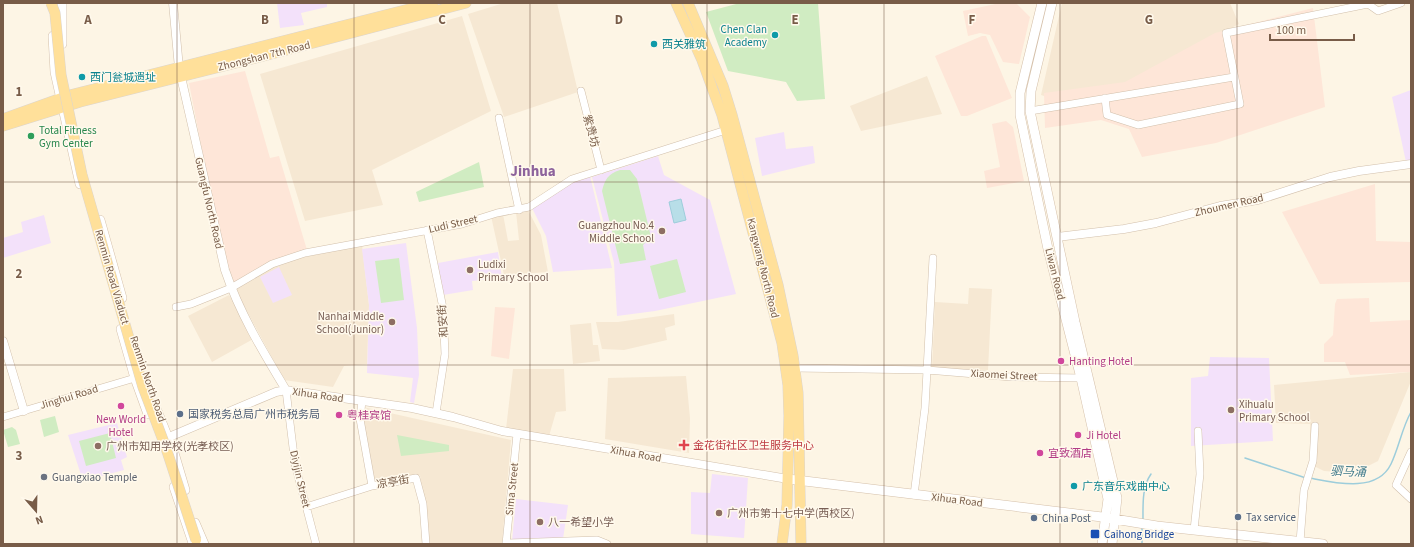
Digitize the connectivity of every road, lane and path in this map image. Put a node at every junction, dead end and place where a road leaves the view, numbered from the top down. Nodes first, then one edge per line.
1 (52, 3) edge
2 (57, 3) edge
3 (62, 3) edge
4 (173, 3) edge
5 (432, 3) edge
6 (466, 3) edge
7 (676, 3) edge
8 (688, 3) edge
9 (1042, 3) edge
10 (1052, 3) edge
11 (1401, 3) edge
12 (58, 37) junction
13 (180, 72) junction
14 (1234, 76) junction
15 (581, 92) dead end
16 (1105, 98) junction
17 (66, 101) junction
18 (1030, 111) junction
19 (499, 118) dead end
20 (3, 119) edge
21 (3, 126) edge
22 (726, 130) junction
23 (1411, 164) edge
24 (601, 170) junction
25 (519, 210) junction
26 (427, 230) junction
27 (1057, 237) junction
28 (1046, 238) junction
29 (933, 258) dead end
30 (231, 288) junction
31 (176, 307) dead end
32 (3, 340) edge
33 (795, 368) junction
34 (927, 370) junction
35 (135, 378) junction
36 (1081, 378) junction
37 (286, 390) junction
38 (362, 401) junction
39 (24, 411) junction
40 (436, 414) junction
41 (3, 417) edge
42 (1315, 426) dead end
43 (1198, 432) dead end
44 (517, 434) junction
45 (164, 440) junction
46 (1411, 452) edge
47 (788, 457) junction
48 (800, 457) junction
49 (788, 479) junction
50 (801, 481) junction
51 (372, 486) junction
52 (914, 495) junction
53 (1112, 498) junction
54 (1411, 499) edge
55 (306, 507) junction
56 (1105, 517) junction
57 (1115, 520) junction
58 (1194, 530) junction
59 (1300, 542) junction
60 (198, 543) edge
61 (316, 544) edge
62 (426, 544) edge
63 (506, 544) edge
64 (607, 544) edge
65 (782, 544) edge
66 (802, 544) edge
67 (1102, 544) edge
68 (1112, 544) edge
69 (1323, 544) edge

1 - 12 main road, bridge
1 - 17 main road
2 - 12 main road, Renmin Road Viaduct, bridge
3 - 17 main road
4 - 13 street, Guangfu North Road
5 - 13 main road, Zhongshan 7th Road
6 - 13 main road, Zhongshan 7th Road
7 - 22 main road, Kangwang North Road
8 - 33 main road, Kangwang North Road
9 - 28 main road, Liwan Road
10 - 18 main road, Liwan Road
11 - 14 street
12 - 60 main road, Renmin Road Viaduct, bridge
13 - 17 main road, Zhongshan 7th Road
13 - 30 street, Guangfu North Road
14 - 16 street
14 - 16 street
15 - 24 street, 紫贵坊
16 - 18 street
17 - 20 main road
17 - 21 main road
17 - 35 main road, Renmin North Road
17 - 45 main road, Renmin North Road
18 - 27 main road, Liwan Road
19 - 25 street
22 - 24 street, Ludi Street
22 - 47 main road, Kangwang North Road
23 - 27 street, Zhoumen Road
24 - 25 street, Ludi Street
25 - 26 street, Ludi Street
26 - 30 street, Ludi Street
26 - 40 street, 和安街
27 - 28 street, Zhoumen Road
27 - 53 main road, Liwan Road
28 - 36 main road, Liwan Road
29 - 34 street
30 - 31 street, Ludi Street
30 - 37 street, Guangfu North Road
32 - 39 street
33 - 34 street, Xiaomei Street
33 - 48 main road, Kangwang North Road
34 - 36 street, Xiaomei Street
34 - 52 street
35 - 39 street, Jinghui Road
35 - 45 main road, Renmin North Road
36 - 53 main road, Liwan Road
37 - 38 street, Xihua Road
37 - 45 street, Xihua Road
37 - 55 street, Diyijin Street
38 - 40 street, Xihua Road
38 - 51 street
39 - 41 street, Jinghui Road
40 - 44 street, Xihua Road
42 - 59 street
43 - 58 street
44 - 49 street, Xihua Road
44 - 63 street, Sima Street
45 - 60 main road, Renmin North Road
46 - 54 street
47 - 48 street
47 - 49 main road, Kangwang North Road
48 - 50 main road, Kangwang North Road
49 - 50 main road, Xihua Road
49 - 65 main road, Kangwang North Road
50 - 52 main road, Xihua Road
50 - 66 main road, Kangwang North Road
51 - 55 street, 凉亭街
51 - 62 street, 凉亭街
52 - 56 main road, Xihua Road
53 - 56 main road, Liwan Road
53 - 57 main road, Liwan Road
55 - 61 street, Diyijin Street
56 - 57 main road, Xihua Road
56 - 67 main road, Liwan Road
57 - 58 main road, Xihua Road
57 - 68 main road, Liwan Road
58 - 59 main road
59 - 69 main road
63 - 64 street

